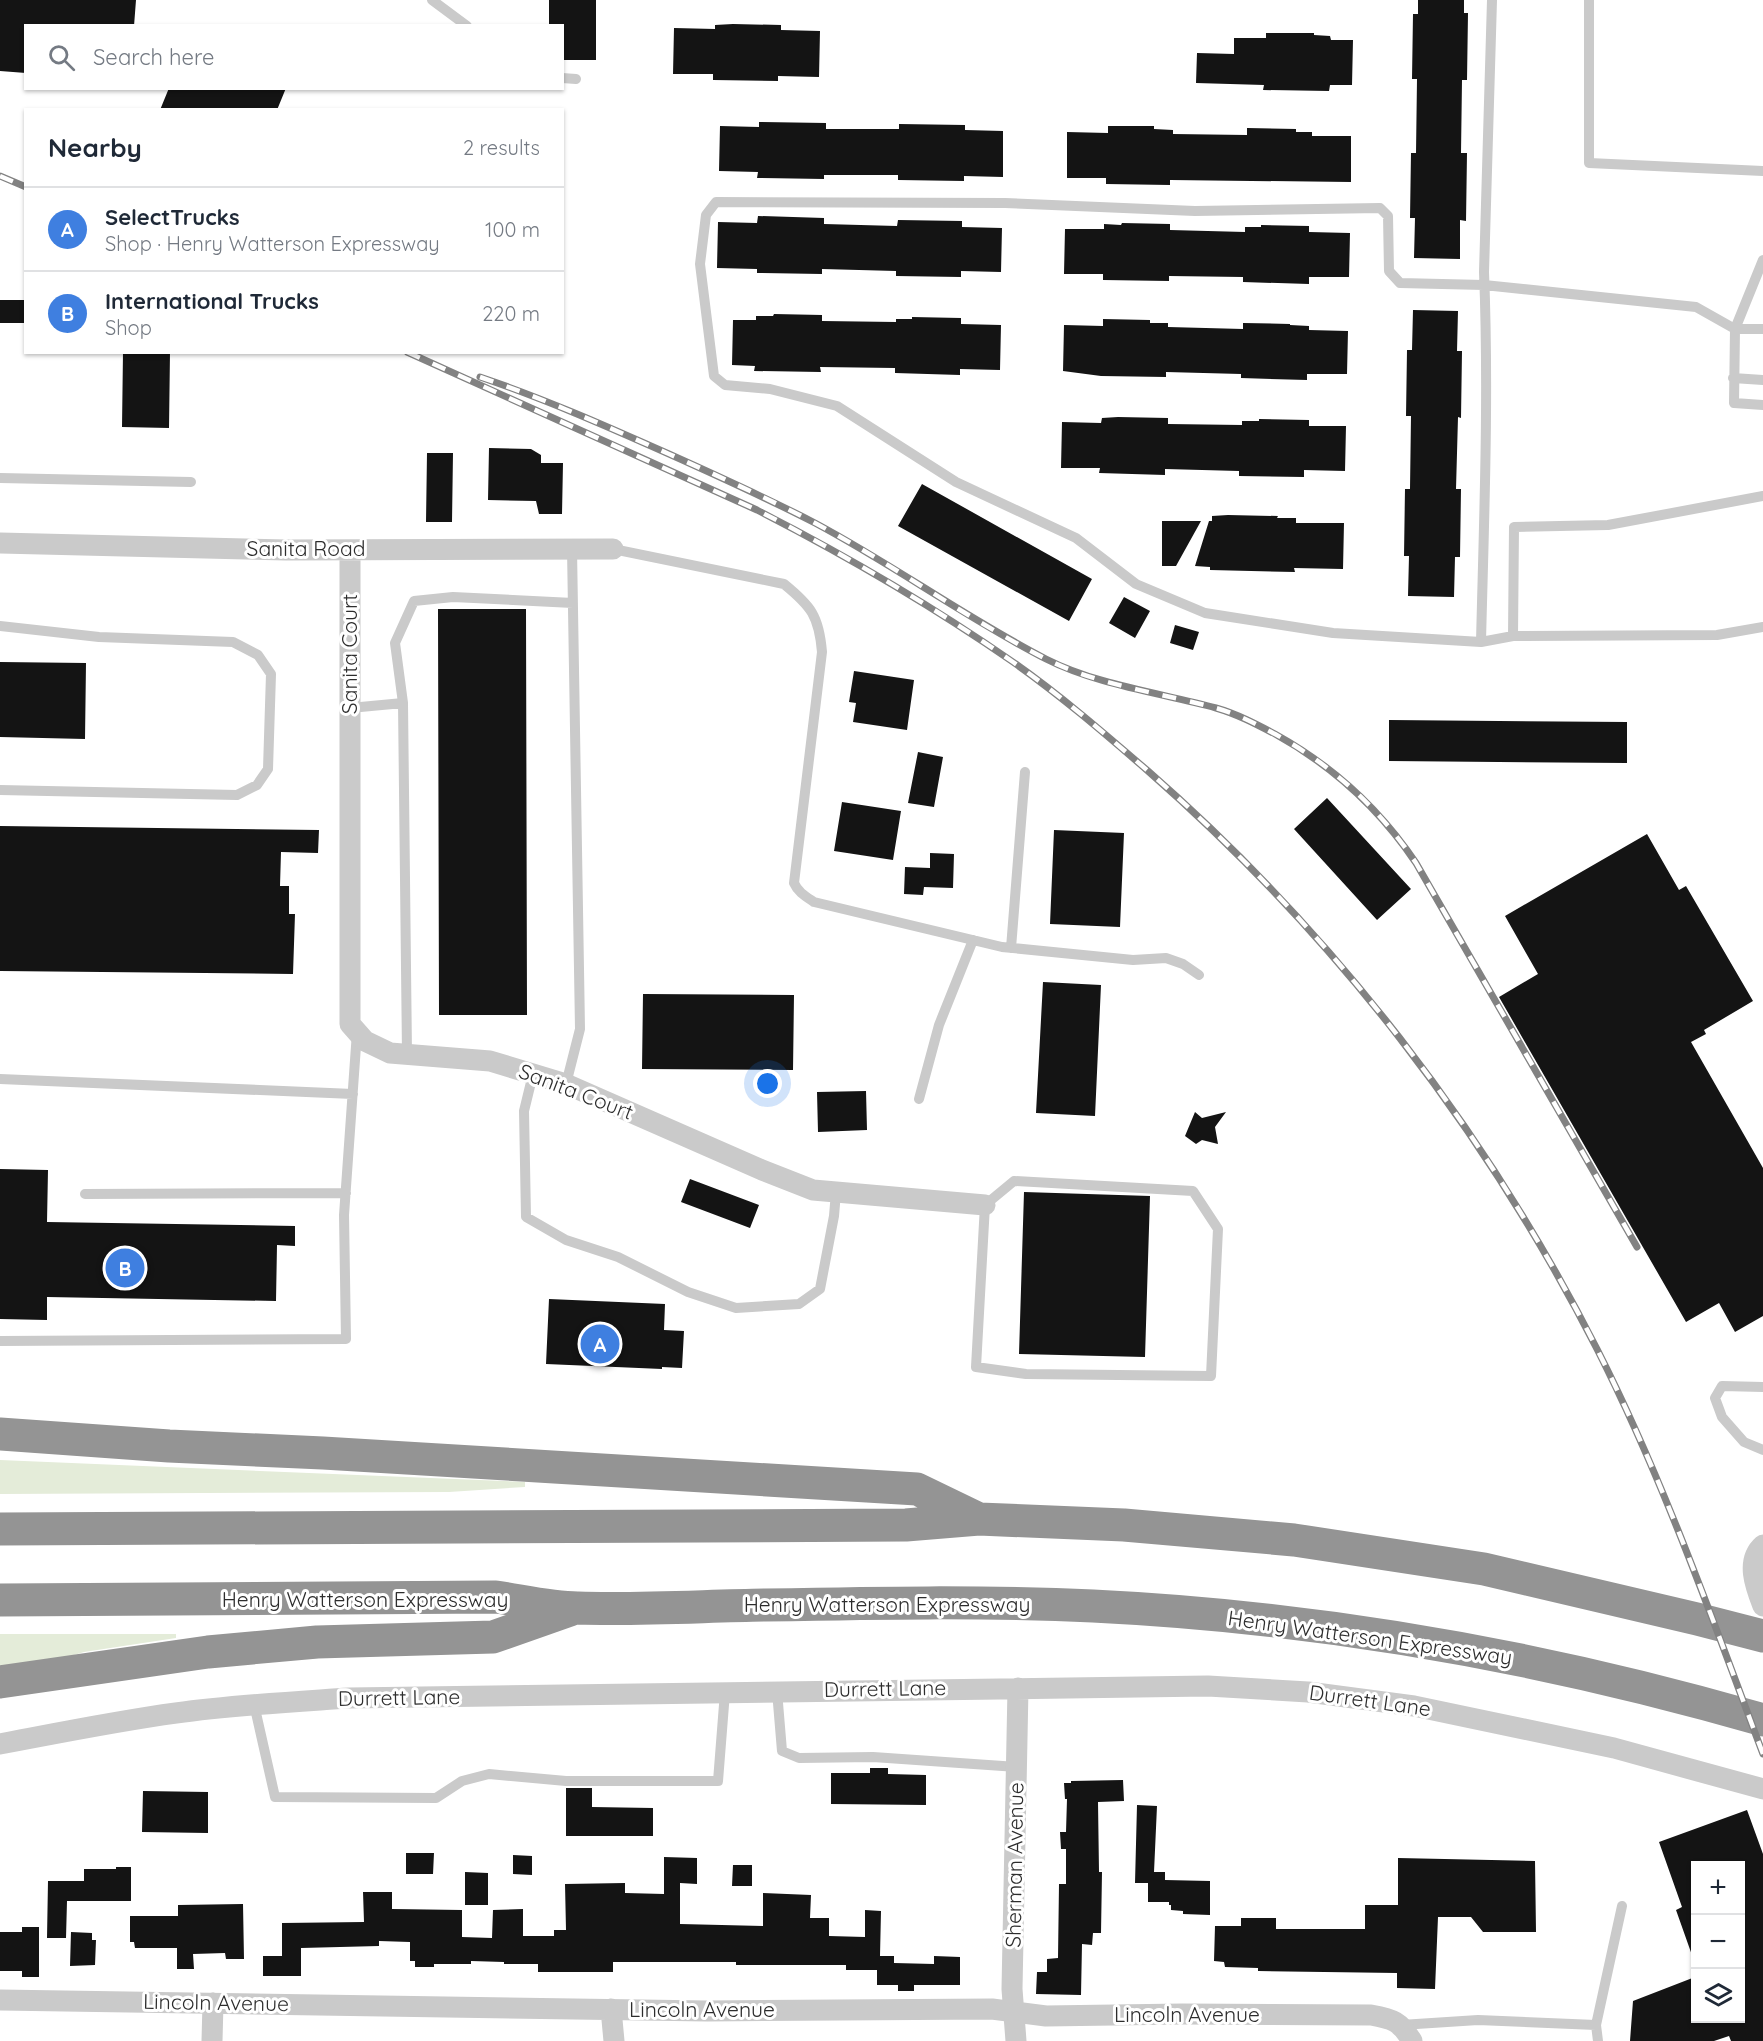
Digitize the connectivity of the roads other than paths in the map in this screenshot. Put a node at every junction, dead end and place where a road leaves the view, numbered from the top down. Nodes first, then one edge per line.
1 (432, 0) edge
2 (1492, 0) edge
3 (1589, 0) edge
4 (464, 24) edge
5 (564, 78) edge
6 (576, 80) dead end
7 (1763, 171) edge
8 (1763, 260) edge
9 (1484, 285) junction
10 (1735, 329) junction
11 (1763, 329) edge
12 (1733, 378) junction
13 (1763, 380) edge
14 (1763, 405) edge
15 (0, 478) edge
16 (191, 482) dead end
17 (1763, 496) edge
18 (0, 543) edge
19 (350, 549) junction
20 (572, 549) junction
21 (613, 549) joint
22 (573, 603) junction
23 (0, 626) edge
24 (1763, 627) edge
25 (1513, 636) junction
26 (1481, 642) junction
27 (403, 703) junction
28 (350, 708) junction
29 (1025, 771) dead end
30 (0, 790) edge
31 (973, 940) junction
32 (1011, 948) junction
33 (1199, 975) dead end
34 (357, 1032) junction
35 (407, 1054) junction
36 (533, 1074) junction
37 (0, 1079) edge
38 (566, 1084) junction
39 (352, 1094) junction
40 (919, 1099) dead end
41 (836, 1192) junction
42 (346, 1193) junction
43 (85, 1194) dead end
44 (985, 1205) junction
45 (0, 1341) edge
46 (1763, 1387) edge
47 (0, 1434) edge
48 (1763, 1450) edge
49 (979, 1519) junction
50 (0, 1529) edge
51 (1763, 1545) edge
52 (0, 1600) edge
53 (1763, 1606) edge
54 (576, 1608) junction
55 (1763, 1636) edge
56 (0, 1682) edge
57 (1018, 1688) junction
58 (777, 1691) junction
59 (725, 1692) junction
60 (254, 1704) junction
61 (1763, 1720) edge
62 (0, 1744) edge
63 (1017, 1767) junction
64 (1763, 1789) edge
65 (1622, 1906) dead end
66 (0, 2000) edge
67 (213, 2003) junction
68 (611, 2009) junction
69 (1013, 2012) junction
70 (1596, 2025) junction
71 (1406, 2033) edge
72 (212, 2041) edge
73 (614, 2041) edge
74 (1016, 2041) edge
75 (1598, 2041) edge

1 - 4 lane
2 - 9 lane
3 - 7 lane
5 - 6 lane
8 - 10 lane
9 - 10 lane
9 - 26 lane
9 - 26 lane
10 - 11 lane
10 - 12 lane
12 - 13 lane
12 - 14 lane
15 - 16 lane
17 - 25 lane
18 - 19 street, Sanita Road
19 - 20 street, Sanita Road
19 - 28 street, Sanita Court
20 - 21 street, Sanita Road
20 - 22 lane
21 - 31 lane
22 - 27 lane
22 - 38 lane
23 - 30 lane
24 - 25 lane
25 - 26 lane
27 - 28 lane
27 - 35 lane
28 - 34 street, Sanita Court
29 - 32 lane
31 - 32 lane
31 - 40 lane
32 - 33 lane
34 - 35 street, Sanita Court
34 - 39 lane
35 - 36 street, Sanita Court
36 - 38 street, Sanita Court
36 - 41 lane
37 - 39 lane
38 - 41 street, Sanita Court
39 - 42 lane
41 - 44 street, Sanita Court
42 - 43 lane
42 - 45 lane
44 - 44 lane
46 - 48 lane
47 - 49 highway
49 - 50 highway
49 - 55 highway
51 - 53 street
52 - 54 highway, Henry Watterson Expressway
54 - 56 highway
54 - 61 highway, Henry Watterson Expressway
57 - 58 street, Durrett Lane
57 - 63 street, Sherman Avenue
57 - 64 street, Durrett Lane
58 - 59 street, Durrett Lane
58 - 63 lane
59 - 60 street, Durrett Lane
59 - 60 lane
60 - 62 street, Durrett Lane
63 - 69 street, Sherman Avenue
65 - 70 lane
66 - 67 street, Lincoln Avenue
67 - 68 street, Lincoln Avenue
67 - 72 street
68 - 69 street, Lincoln Avenue
68 - 73 street
69 - 71 street, Lincoln Avenue
69 - 74 street, Sherman Avenue
70 - 71 lane
70 - 75 lane

